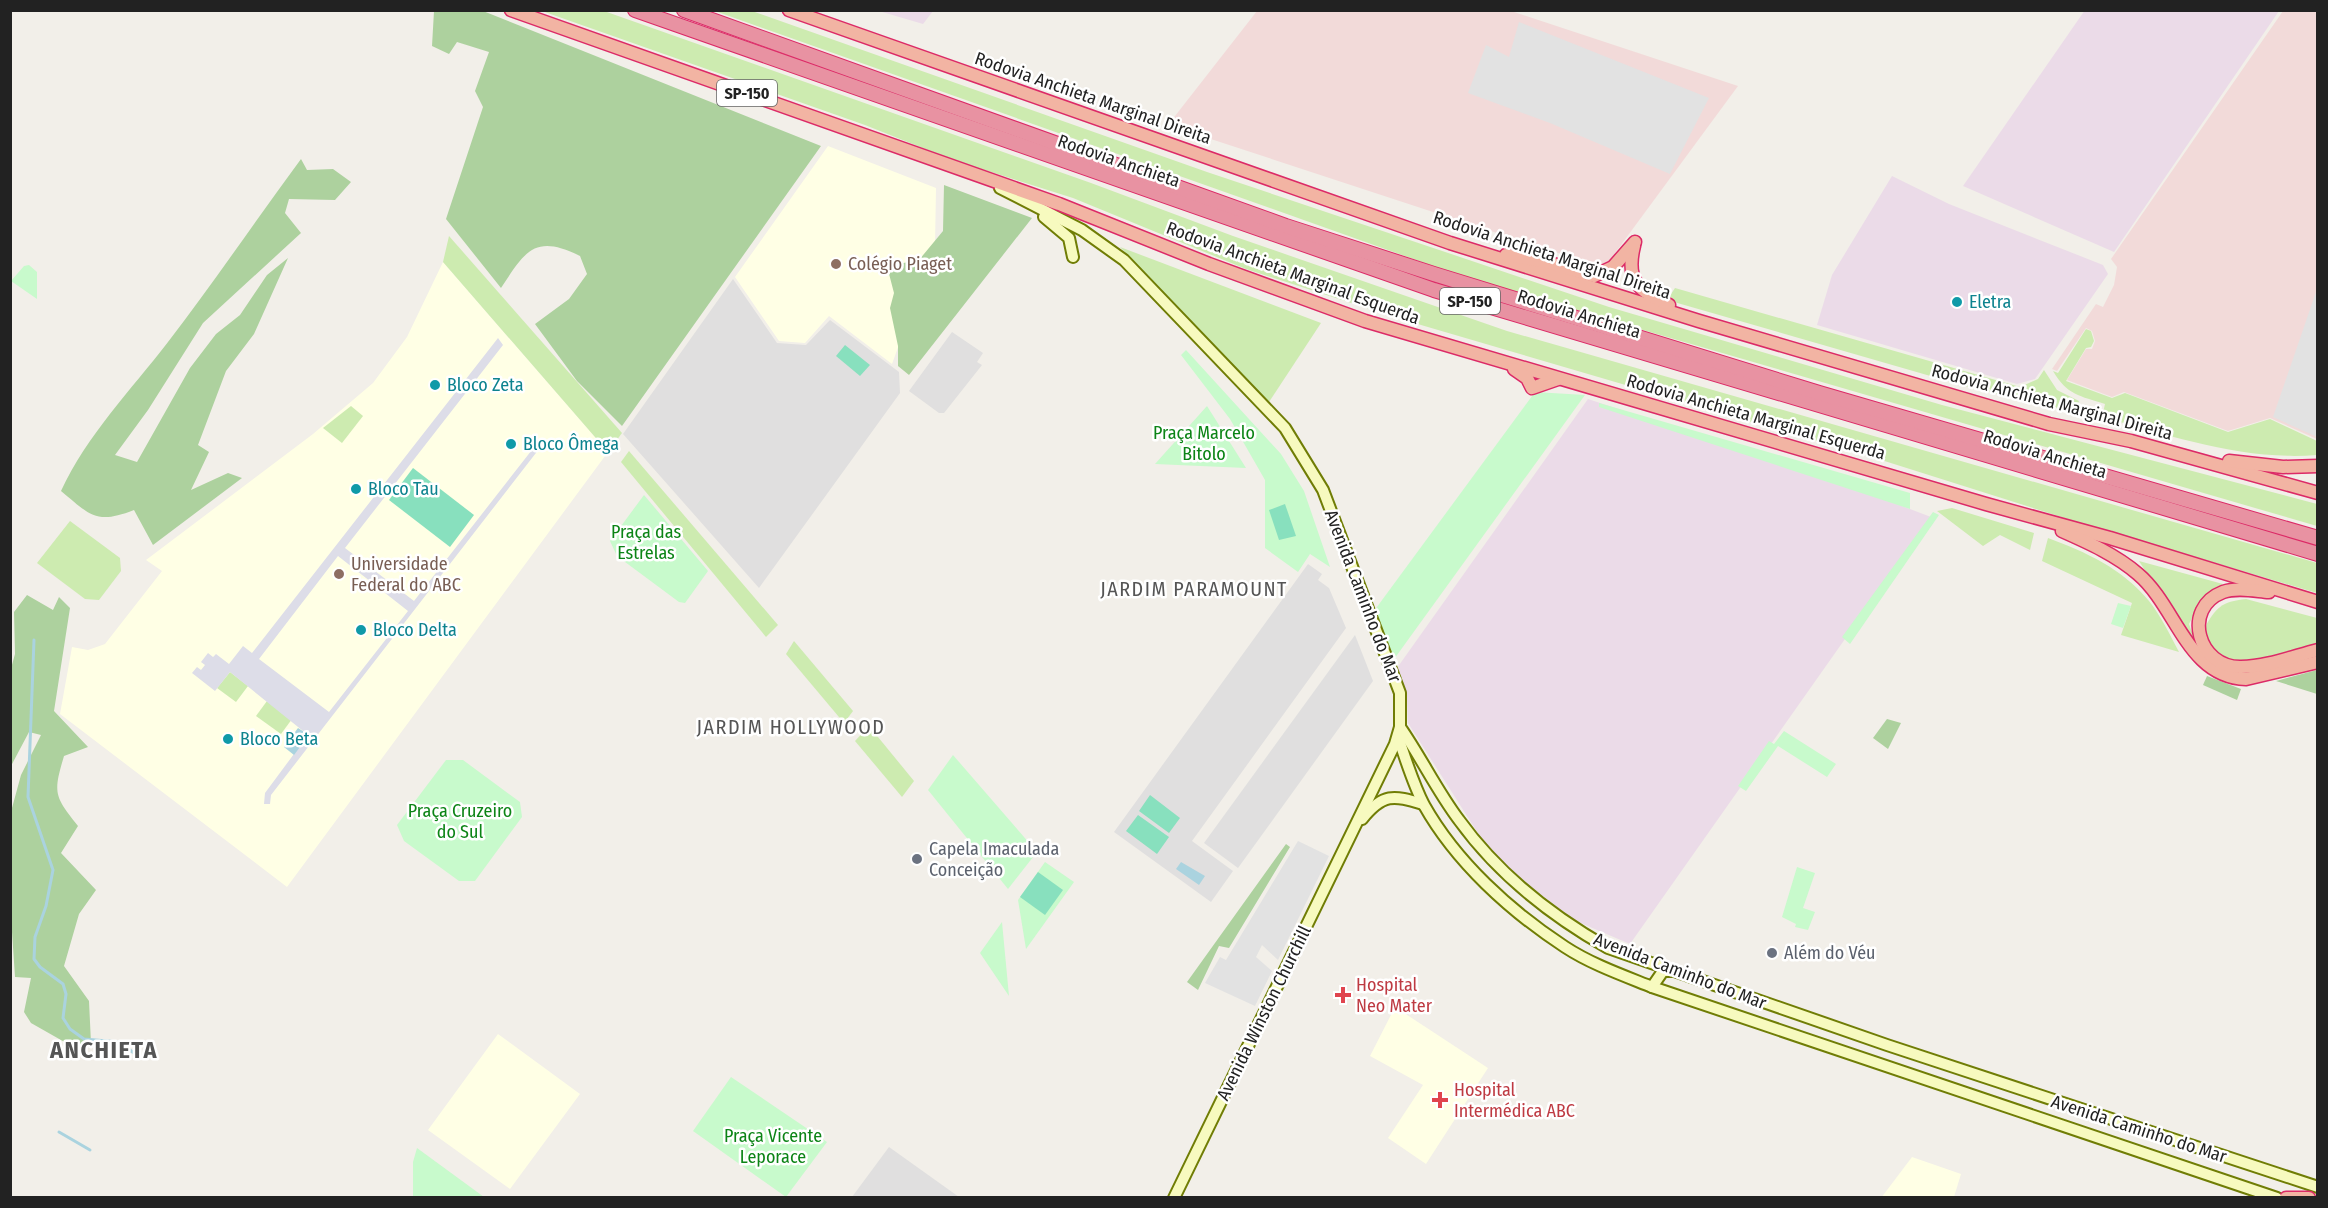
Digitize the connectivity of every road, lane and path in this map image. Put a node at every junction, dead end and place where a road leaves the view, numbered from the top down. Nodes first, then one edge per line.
1 (512, 10) edge
2 (635, 10) edge
3 (684, 10) edge
4 (789, 10) edge
5 (982, 177) junction
6 (1017, 197) junction
7 (1482, 253) junction
8 (1073, 257) dead end
9 (1699, 321) junction
10 (2131, 441) junction
11 (2318, 466) edge
12 (2318, 493) edge
13 (2028, 515) junction
14 (2318, 538) edge
15 (2318, 554) edge
16 (2288, 593) junction
17 (2318, 602) edge
18 (2318, 650) edge
19 (2318, 662) edge
20 (1399, 732) junction
21 (1380, 772) junction
22 (1396, 797) junction
23 (1423, 804) junction
24 (1353, 828) junction
25 (1677, 972) junction
26 (1652, 987) junction
27 (2313, 1185) edge
28 (1174, 1197) edge
29 (2277, 1197) edge
30 (2286, 1197) edge
31 (2308, 1197) edge

1 - 5 highway, Rodovia Anchieta Marginal Esquerda / SP-150
2 - 15 highway, Rodovia Anchieta / SP-150
3 - 14 highway, Rodovia Anchieta / SP-150
4 - 7 highway, Rodovia Anchieta Marginal Direita
5 - 6 main road, Avenida Caminho do Mar
5 - 13 highway, Rodovia Anchieta Marginal Esquerda / SP-150
6 - 8 main road
6 - 20 main road, Avenida Caminho do Mar
7 - 9 highway, Rodovia Anchieta Marginal Direita
7 - 9 highway
9 - 10 highway, Rodovia Anchieta Marginal Direita
10 - 11 highway
10 - 12 highway, Rodovia Anchieta Marginal Direita
13 - 16 highway, Rodovia Anchieta Marginal Esquerda
13 - 19 highway
16 - 17 highway, Rodovia Anchieta Marginal Esquerda
16 - 18 highway
20 - 21 main road, Avenida Winston Churchill
20 - 23 main road, Avenida Caminho do Mar
20 - 25 main road, Avenida Caminho do Mar
21 - 22 main road
21 - 24 main road, Avenida Winston Churchill
22 - 23 main road
22 - 24 main road, Avenida Winston Churchill
23 - 26 main road, Avenida Caminho do Mar
24 - 28 main road, Avenida Winston Churchill
25 - 26 main road
25 - 27 main road, Avenida Caminho do Mar
26 - 29 main road, Avenida Caminho do Mar
30 - 31 highway

